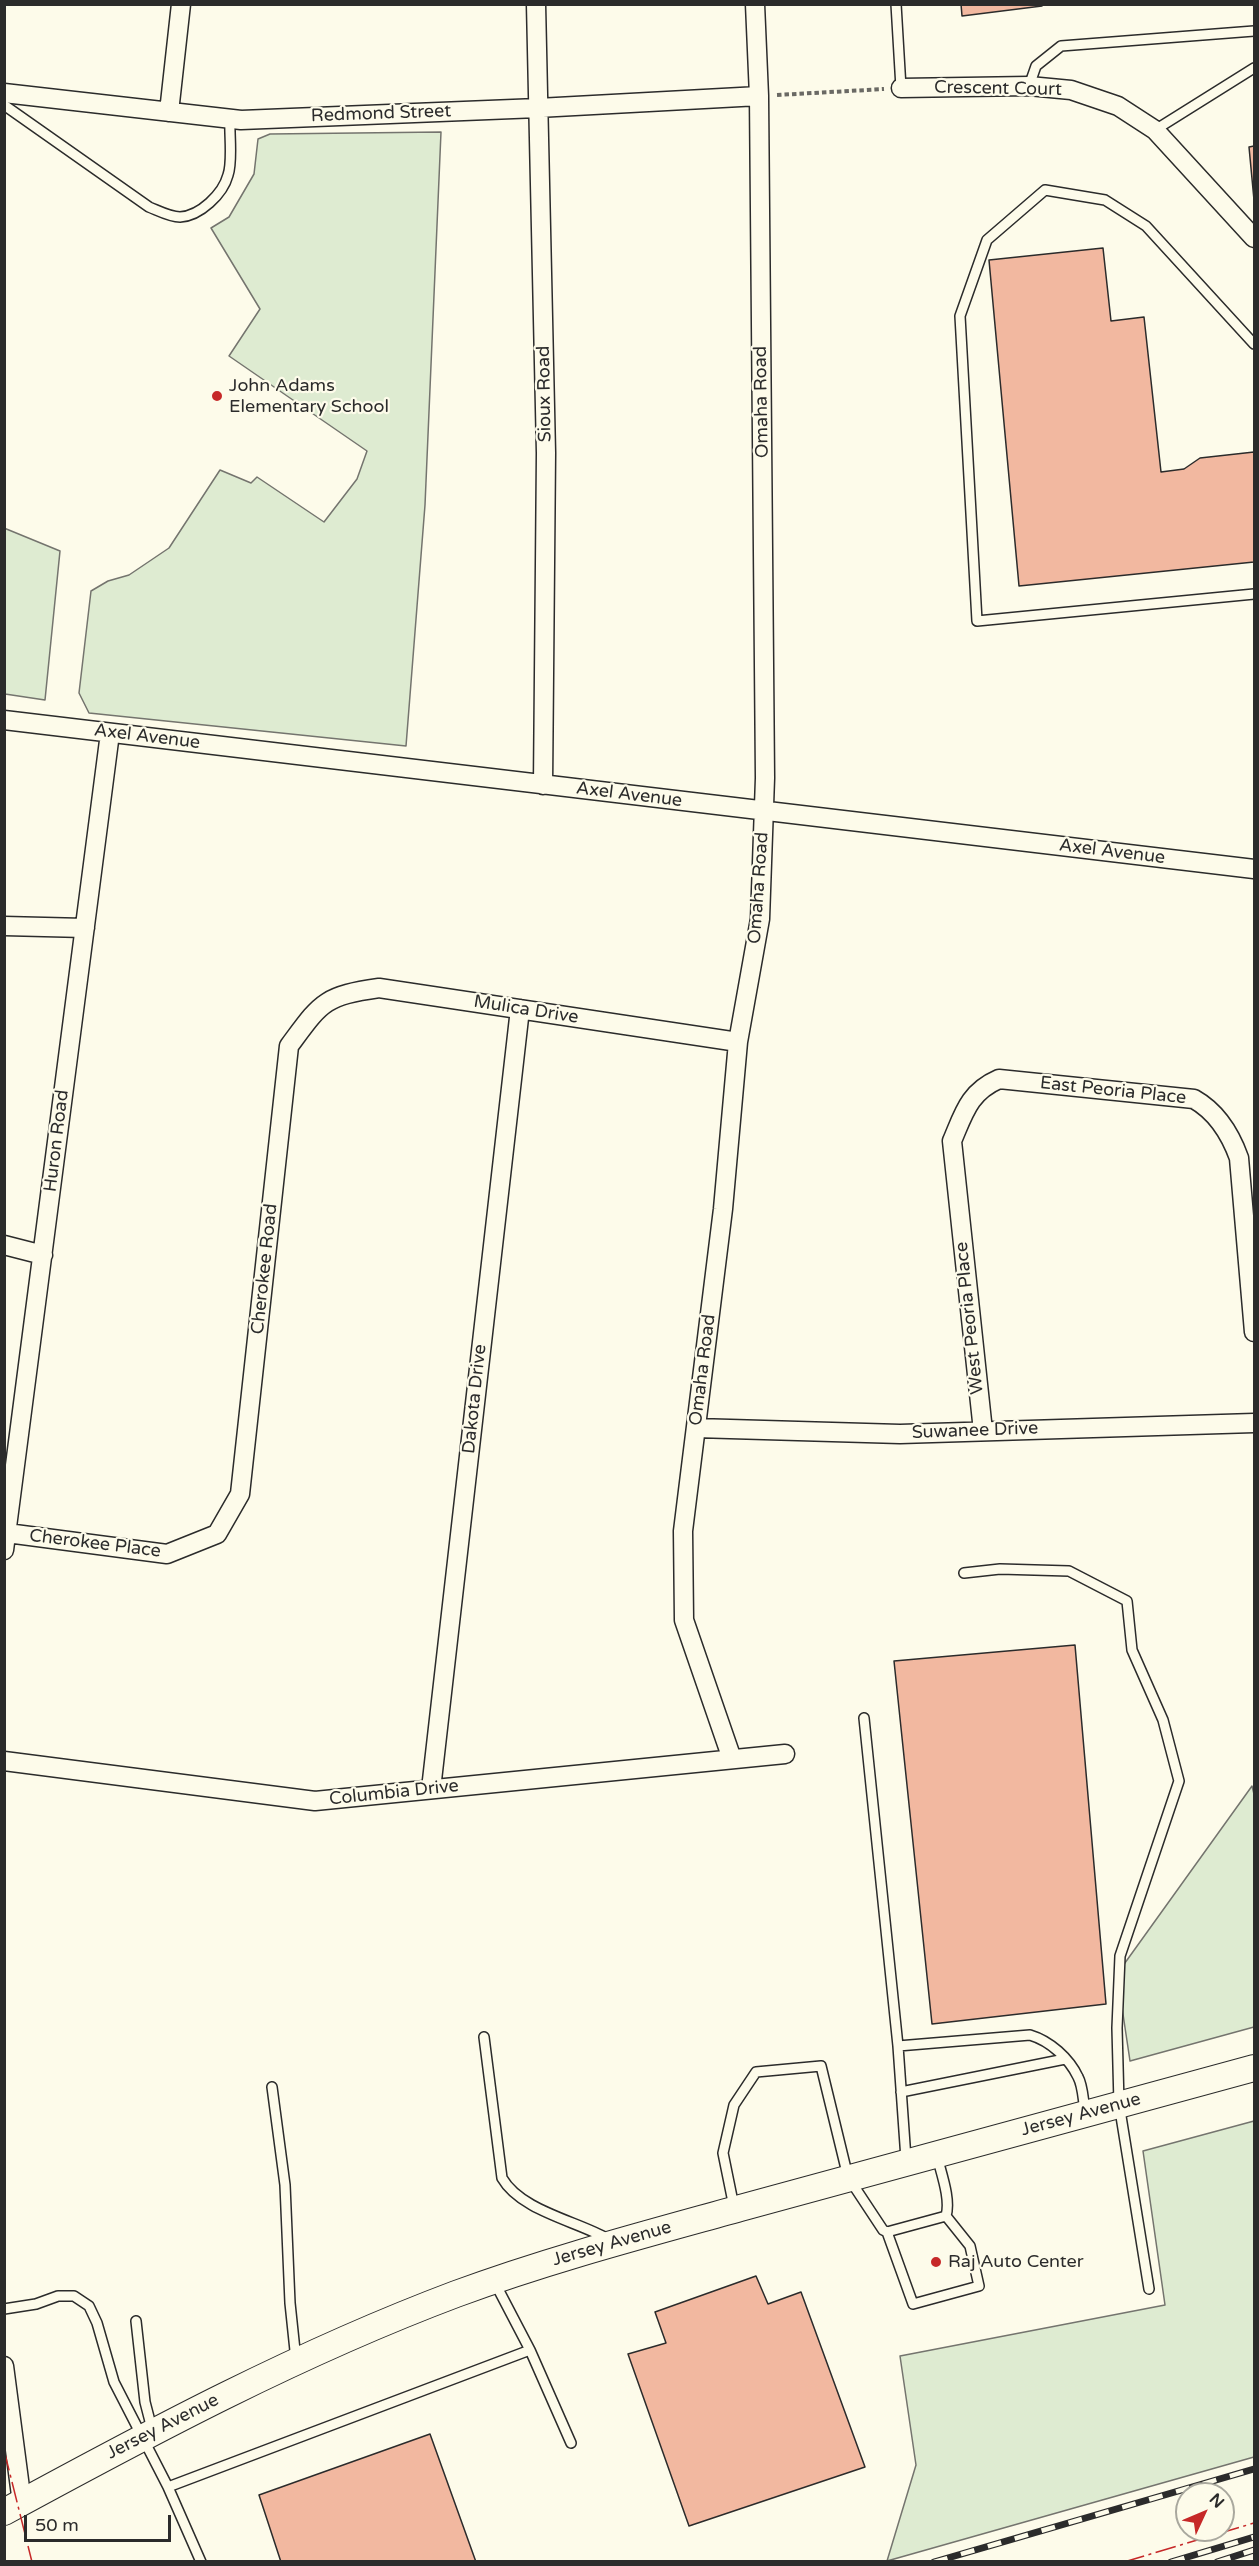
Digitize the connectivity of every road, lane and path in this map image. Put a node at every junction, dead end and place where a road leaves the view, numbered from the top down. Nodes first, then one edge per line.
1 (181, 4) edge
2 (537, 4) edge
3 (755, 4) edge
4 (896, 4) edge
5 (1254, 31) edge
6 (1254, 68) edge
7 (1029, 86) junction
8 (901, 88) junction
9 (4, 93) edge
10 (759, 96) junction
11 (4, 105) edge
12 (538, 108) junction
13 (169, 112) junction
14 (230, 119) junction
15 (1155, 130) junction
16 (1254, 237) edge
17 (1254, 345) edge
18 (1254, 594) edge
19 (4, 720) edge
20 (110, 733) junction
21 (543, 784) junction
22 (764, 811) junction
23 (1254, 869) edge
24 (4, 927) edge
25 (85, 928) junction
26 (318, 1007) joint
27 (520, 1009) junction
28 (738, 1042) junction
29 (957, 1205) joint
30 (4, 1245) edge
31 (43, 1256) junction
32 (1254, 1332) edge
33 (1254, 1422) edge
34 (696, 1428) junction
35 (983, 1431) junction
36 (217, 1534) joint
37 (6, 1541) edge
38 (964, 1573) dead end
39 (864, 1718) dead end
40 (785, 1754) dead end
41 (732, 1759) junction
42 (4, 1761) edge
43 (431, 1789) junction
44 (484, 2037) dead end
45 (898, 2046) junction
46 (1065, 2059) junction
47 (1254, 2068) edge
48 (272, 2087) dead end
49 (901, 2092) junction
50 (1119, 2104) junction
51 (1086, 2113) junction
52 (937, 2153) junction
53 (906, 2162) junction
54 (848, 2177) junction
55 (734, 2209) junction
56 (946, 2216) junction
57 (887, 2232) junction
58 (614, 2243) junction
59 (494, 2281) junction
60 (1149, 2289) dead end
61 (4, 2309) edge
62 (136, 2321) dead end
63 (530, 2350) junction
64 (296, 2362) junction
65 (4, 2366) edge
66 (147, 2434) junction
67 (572, 2443) dead end
68 (168, 2487) junction
69 (13, 2508) edge
70 (201, 2562) edge

1 - 13 street
2 - 12 street, Sioux Road
3 - 10 street, Omaha Road
4 - 8 lane
5 - 7 lane
6 - 15 lane
7 - 8 street, Crescent Court
7 - 15 street, Crescent Court
8 - 10 path
9 - 13 street, Redmond Street
10 - 12 street, Redmond Street
10 - 22 street, Omaha Road
11 - 14 lane
12 - 14 street, Redmond Street
12 - 21 street, Sioux Road
13 - 14 street, Redmond Street
15 - 16 street, Crescent Court
17 - 18 lane
19 - 20 street, Axel Avenue
20 - 21 street, Axel Avenue
20 - 25 street, Huron Road
21 - 22 street, Axel Avenue
22 - 23 street, Axel Avenue
22 - 28 street, Omaha Road
24 - 25 street
25 - 31 street, Huron Road
26 - 27 street, Mulica Drive
26 - 36 street, Cherokee Road
27 - 28 street, Mulica Drive
27 - 43 street, Dakota Drive
28 - 34 street, Omaha Road
29 - 32 street, East Peoria Place
29 - 35 street, West Peoria Place
30 - 31 street
31 - 37 street, Huron Road
33 - 35 street, Suwanee Drive
34 - 35 street, Suwanee Drive
34 - 41 street, Omaha Road
36 - 37 street, Cherokee Place
38 - 50 lane
39 - 45 lane
40 - 41 street, Columbia Drive
41 - 43 street, Columbia Drive
42 - 43 street, Columbia Drive
44 - 58 lane
45 - 46 lane
45 - 49 lane
46 - 49 lane
46 - 51 lane
47 - 50 main road, Jersey Avenue
48 - 64 lane
49 - 53 lane
50 - 51 main road, Jersey Avenue
50 - 60 lane
51 - 52 main road, Jersey Avenue
52 - 53 main road, Jersey Avenue
52 - 56 lane
53 - 54 main road, Jersey Avenue
54 - 55 main road, Jersey Avenue
54 - 55 lane
54 - 57 lane
55 - 58 main road, Jersey Avenue
56 - 57 lane
56 - 57 lane
58 - 59 main road, Jersey Avenue
59 - 63 lane
59 - 64 main road, Jersey Avenue
61 - 66 lane
62 - 66 lane
63 - 67 lane
63 - 68 lane
64 - 66 main road, Jersey Avenue
65 - 69 street
66 - 68 lane
66 - 69 main road, Jersey Avenue
68 - 70 lane

